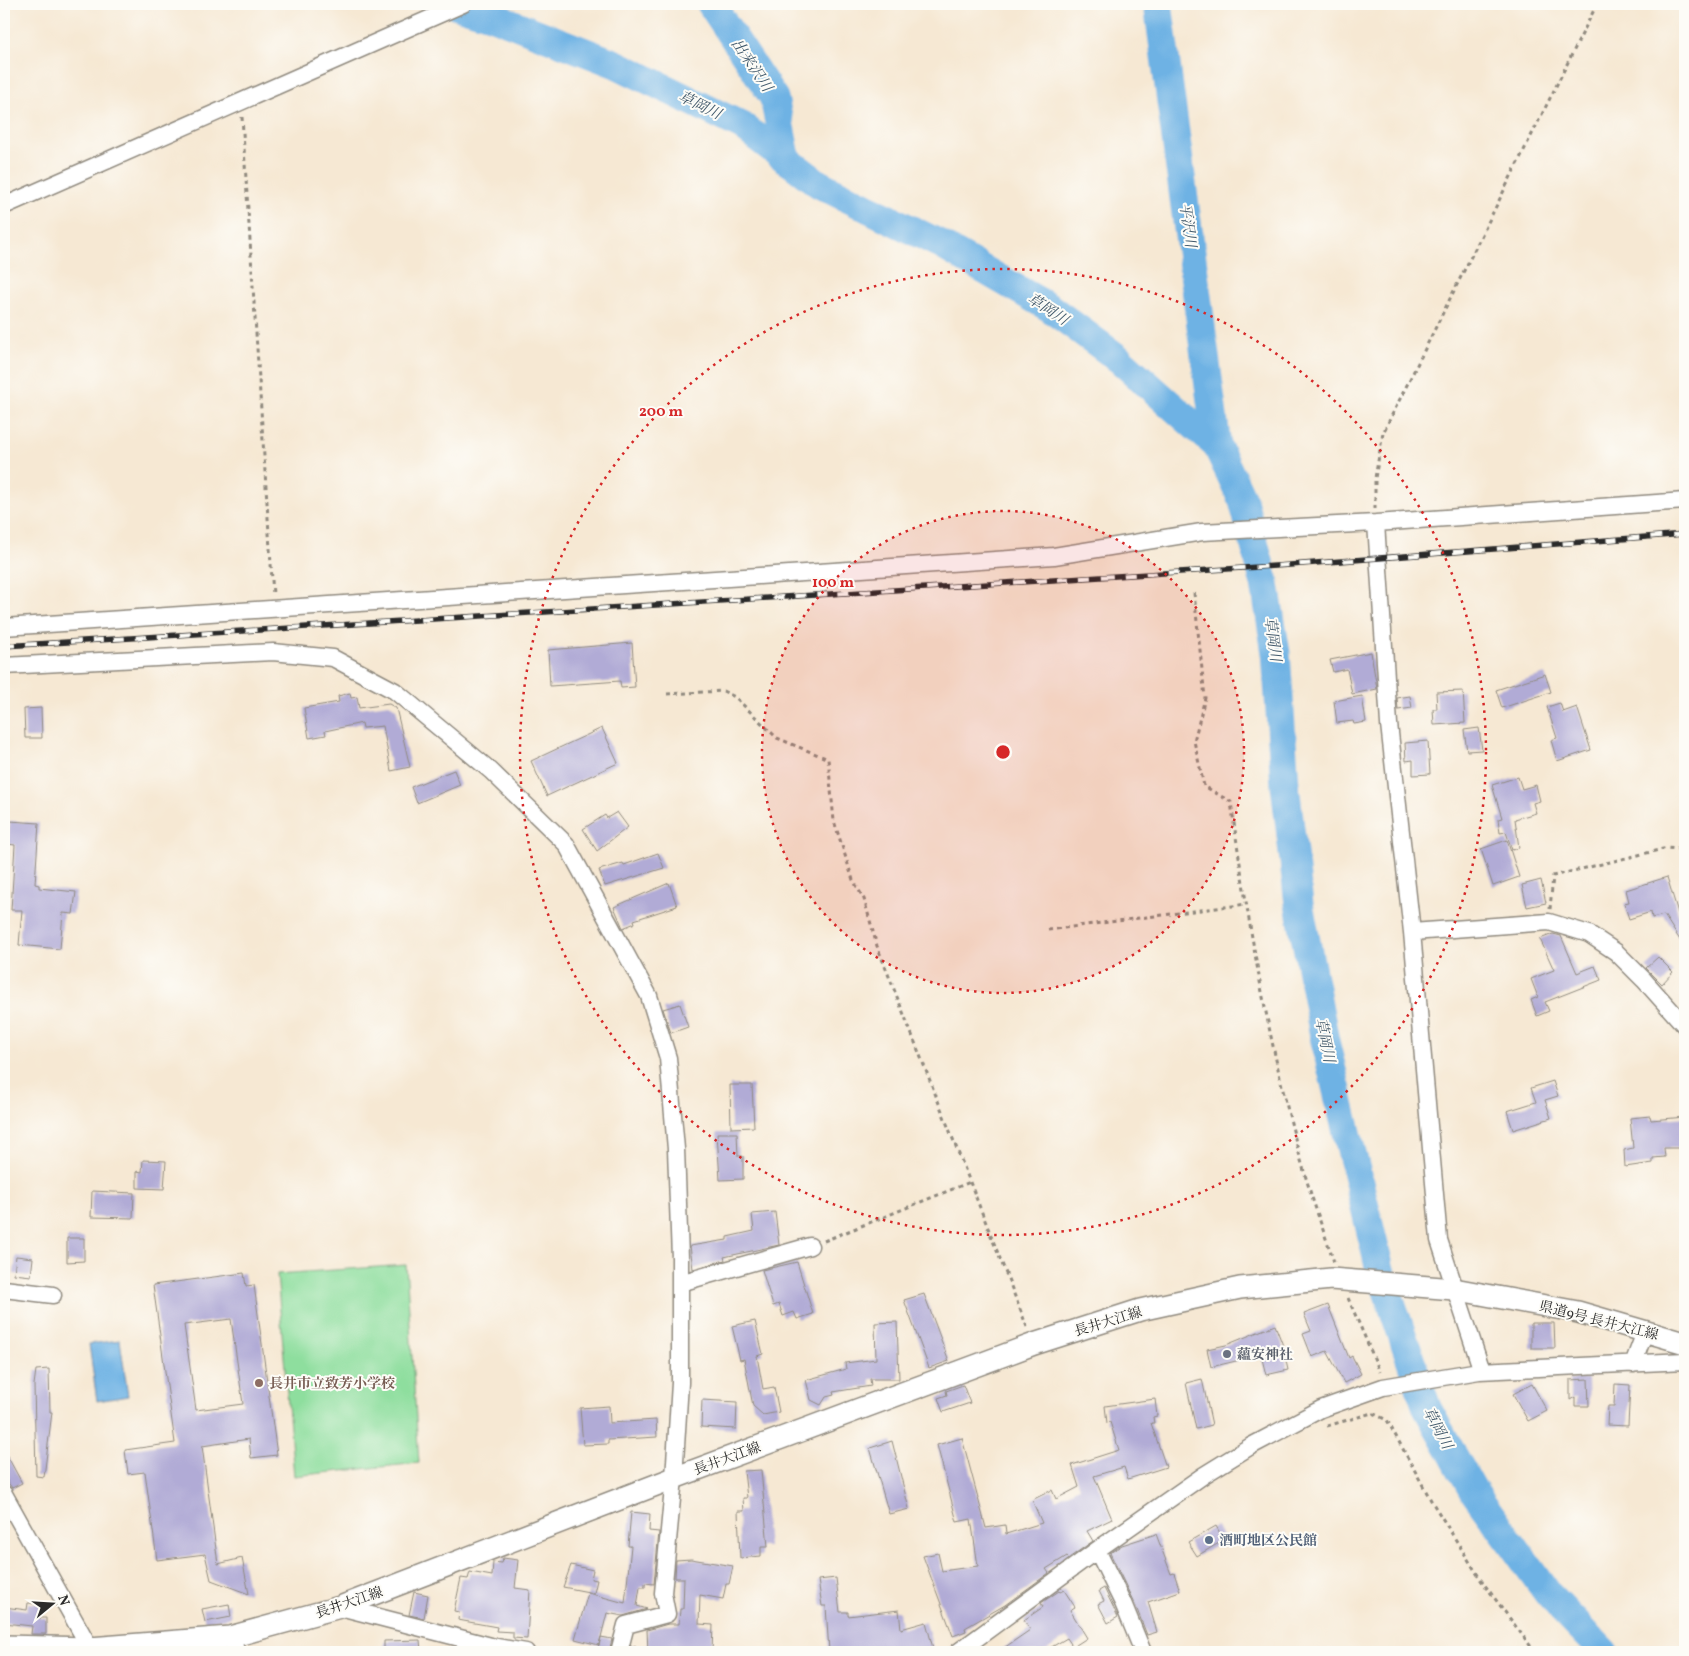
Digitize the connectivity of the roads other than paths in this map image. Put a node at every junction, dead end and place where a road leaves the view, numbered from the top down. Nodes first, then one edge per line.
1 (464, 4) edge
2 (4, 206) edge
3 (1685, 502) edge
4 (1376, 523) junction
5 (4, 627) edge
6 (4, 666) edge
7 (1412, 932) junction
8 (1685, 1026) edge
9 (810, 1246) road end
10 (680, 1283) junction
11 (4, 1289) edge
12 (1454, 1289) junction
13 (53, 1295) dead end
14 (1645, 1332) junction
15 (1685, 1343) edge
16 (1685, 1361) edge
17 (1633, 1364) junction
18 (1481, 1371) junction
19 (674, 1478) junction
20 (4, 1494) edge
21 (1097, 1550) junction
22 (340, 1607) junction
23 (234, 1645) edge
24 (4, 1646) edge
25 (90, 1648) junction
26 (491, 1649) edge
27 (526, 1652) edge
28 (619, 1652) edge
29 (958, 1652) edge
30 (1143, 1652) edge

1 - 2 street
3 - 4 street
4 - 5 street
4 - 7 street
6 - 10 street
7 - 8 street
7 - 12 street
9 - 10 street
10 - 19 street
11 - 13 street
12 - 14 main road, 県道9号 長井大江線
12 - 18 street
12 - 19 main road, 長井大江線
14 - 15 main road, 県道9号 長井大江線
14 - 17 street
16 - 17 street
17 - 18 street
18 - 21 street
19 - 22 main road, 長井大江線
19 - 28 street
20 - 25 street
21 - 29 street
21 - 30 street
22 - 23 main road, 長井大江線
22 - 26 street
23 - 25 main road, 長井大江線
24 - 25 main road, 長井大江線
26 - 27 street

